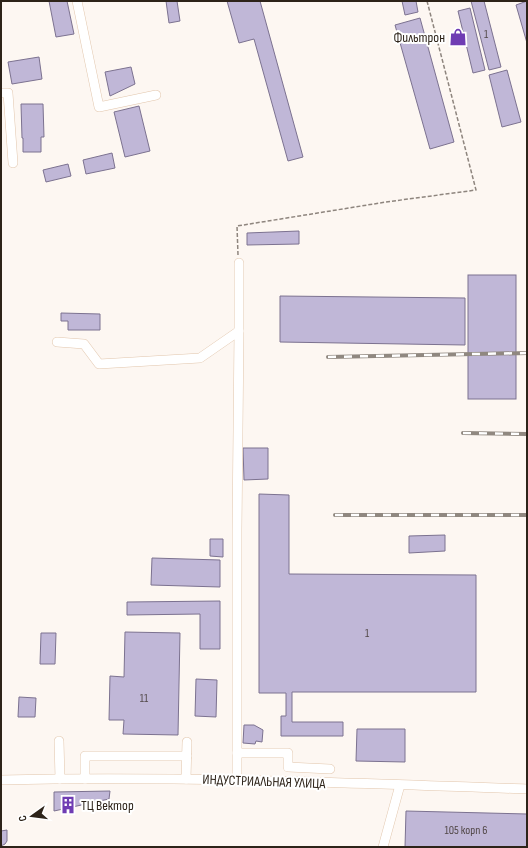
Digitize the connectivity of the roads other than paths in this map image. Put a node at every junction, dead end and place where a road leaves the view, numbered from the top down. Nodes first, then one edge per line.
1 (77, 1) edge
2 (1, 93) edge
3 (156, 95) dead end
4 (13, 163) dead end
5 (239, 263) road end
6 (240, 331) junction
7 (57, 342) dead end
8 (59, 741) dead end
9 (188, 742) dead end
10 (237, 753) junction
11 (187, 756) junction
12 (330, 769) dead end
13 (60, 778) junction
14 (85, 779) junction
15 (186, 779) junction
16 (1, 780) edge
17 (237, 780) junction
18 (400, 785) junction
19 (527, 789) edge
20 (383, 847) edge

1 - 3 street
2 - 4 street
5 - 6 street
6 - 7 street
6 - 10 street
8 - 13 street
9 - 11 street
10 - 12 street
10 - 17 street
11 - 14 street
11 - 15 street
13 - 14 street, ИНДУСТРИАЛЬНАЯ УЛИЦА
13 - 16 street, ИНДУСТРИАЛЬНАЯ УЛИЦА
14 - 15 street, ИНДУСТРИАЛЬНАЯ УЛИЦА
15 - 17 street, ИНДУСТРИАЛЬНАЯ УЛИЦА
17 - 18 street, ИНДУСТРИАЛЬНАЯ УЛИЦА
18 - 19 street, ИНДУСТРИАЛЬНАЯ УЛИЦА
18 - 20 street

